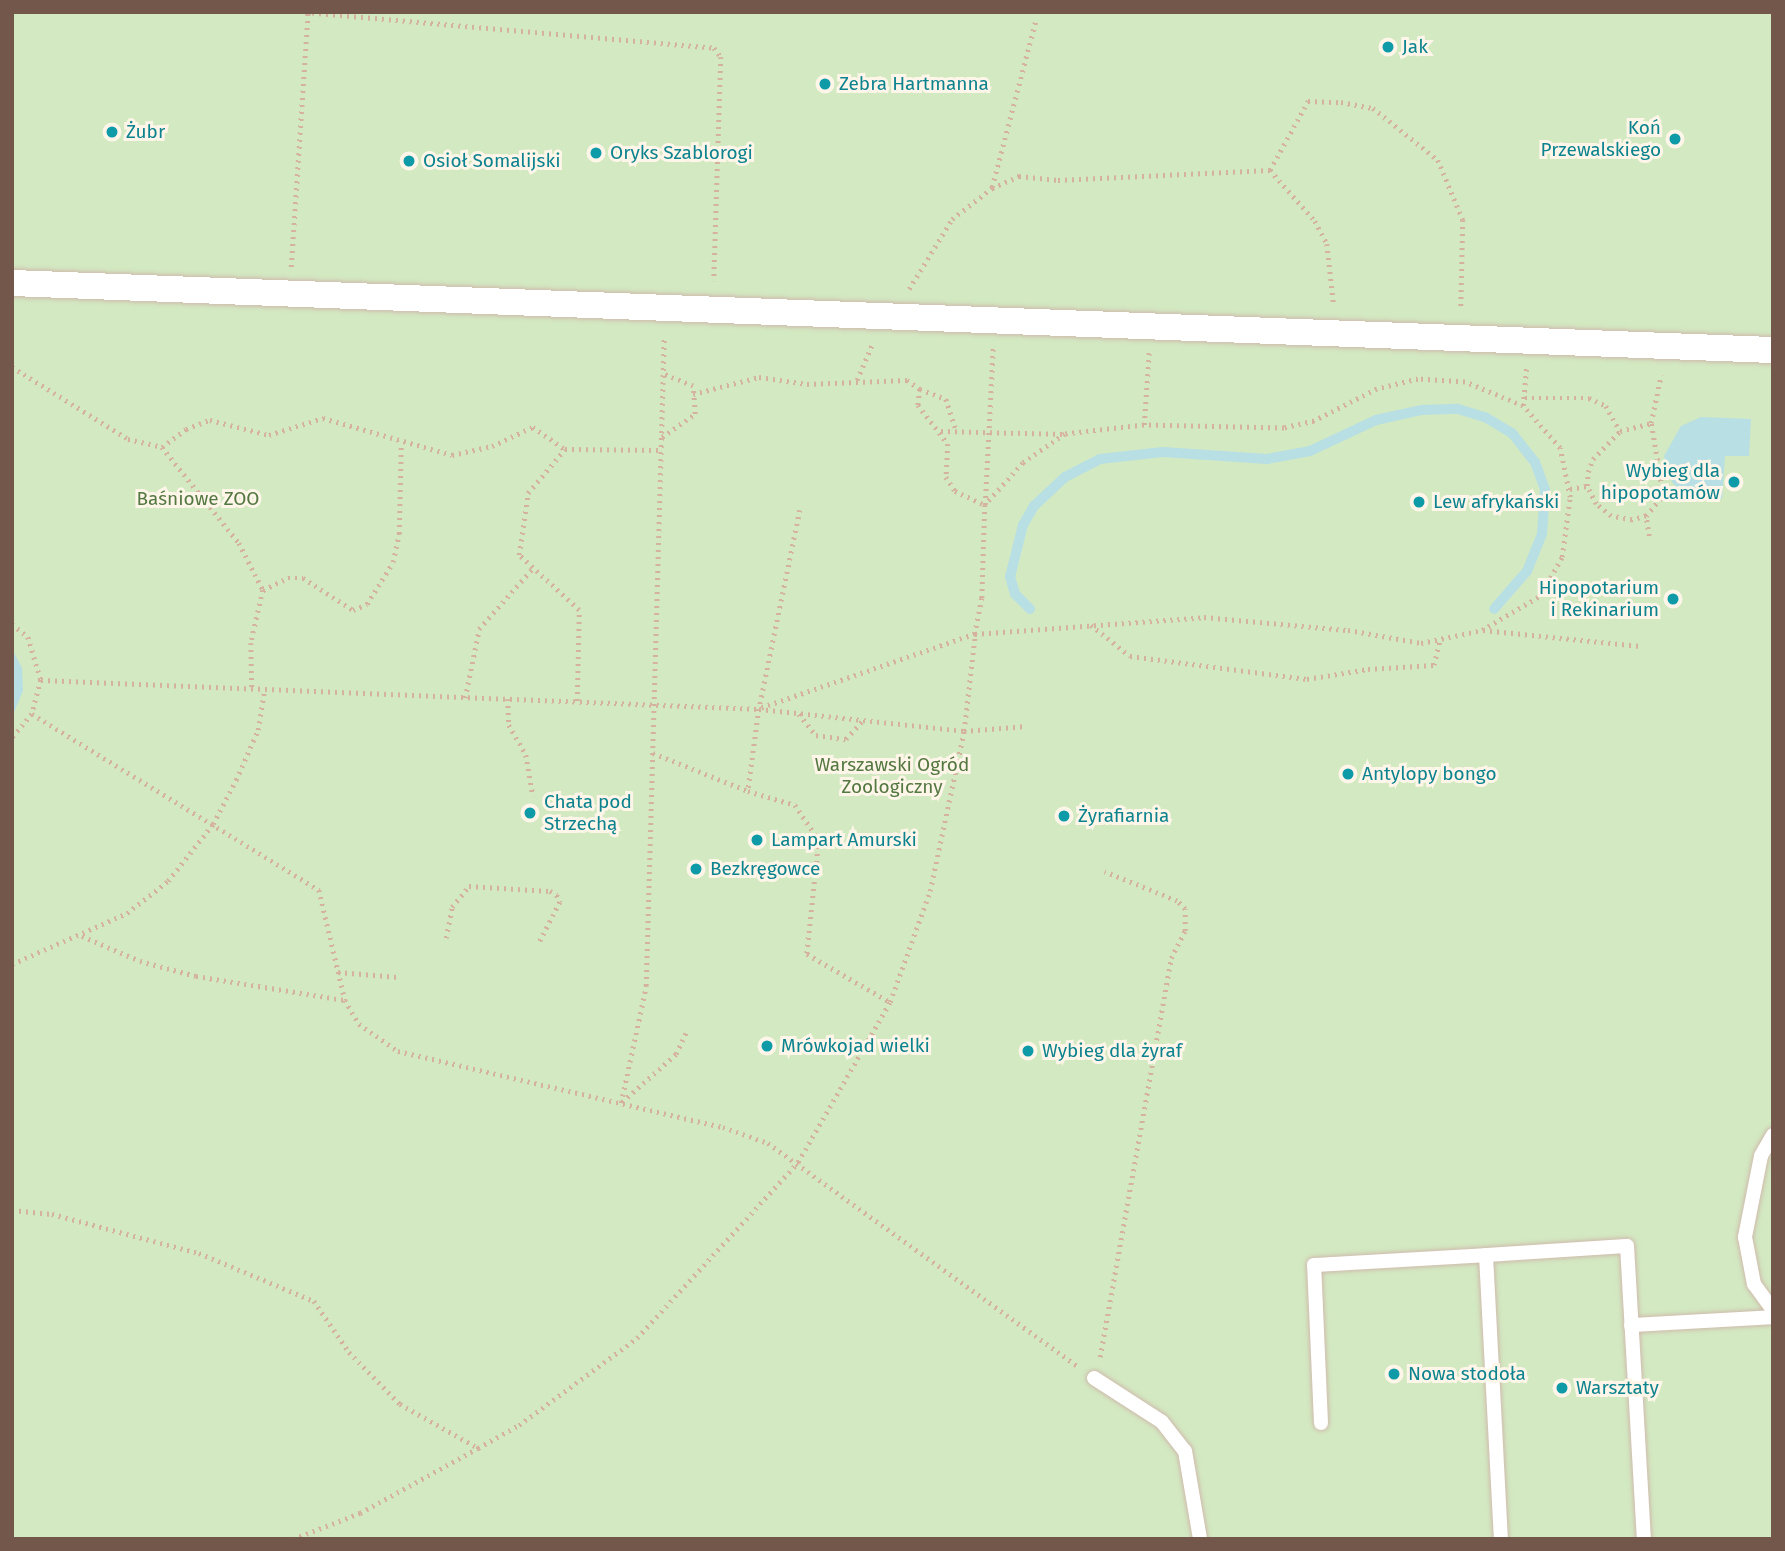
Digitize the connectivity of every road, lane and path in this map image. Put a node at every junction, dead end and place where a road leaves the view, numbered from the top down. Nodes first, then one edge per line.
1 (306, 13) edge
2 (332, 13) edge
3 (1035, 19) dead end
4 (1270, 170) junction
5 (992, 188) junction
6 (12, 283) edge
7 (289, 295) junction
8 (708, 312) junction
9 (903, 318) junction
10 (994, 323) junction
11 (1150, 329) junction
12 (1335, 335) junction
13 (1461, 339) junction
14 (1529, 341) junction
15 (872, 344) dead end
16 (1662, 346) junction
17 (1773, 350) edge
18 (12, 367) edge
19 (663, 373) junction
20 (857, 380) junction
21 (920, 389) junction
22 (693, 394) junction
23 (1525, 398) junction
24 (1523, 406) junction
25 (1651, 423) junction
26 (1143, 425) junction
27 (956, 430) junction
28 (941, 431) junction
29 (1620, 431) junction
30 (989, 434) junction
31 (1065, 434) junction
32 (662, 438) junction
33 (401, 443) junction
34 (163, 447) junction
35 (565, 449) junction
36 (661, 450) junction
37 (1587, 486) junction
38 (1570, 489) junction
39 (985, 505) junction
40 (800, 510) dead end
41 (1646, 516) junction
42 (1648, 536) dead end
43 (533, 568) junction
44 (263, 590) junction
45 (12, 624) edge
46 (1090, 625) junction
47 (1482, 630) junction
48 (975, 634) junction
49 (1440, 640) junction
50 (1640, 646) dead end
51 (41, 680) junction
52 (252, 691) junction
53 (264, 691) junction
54 (465, 698) junction
55 (509, 699) junction
56 (577, 701) junction
57 (655, 704) junction
58 (759, 709) junction
59 (799, 713) junction
60 (32, 714) junction
61 (863, 720) junction
62 (1026, 726) dead end
63 (964, 731) junction
64 (12, 738) edge
65 (653, 753) junction
66 (748, 791) junction
67 (533, 796) dead end
68 (213, 824) junction
69 (1105, 872) dead end
70 (81, 936) junction
71 (446, 938) dead end
72 (540, 941) dead end
73 (12, 964) edge
74 (338, 972) junction
75 (398, 976) dead end
76 (345, 1000) junction
77 (890, 1002) junction
78 (687, 1030) dead end
79 (621, 1103) junction
80 (1773, 1135) edge
81 (798, 1162) junction
82 (12, 1210) edge
83 (1486, 1255) junction
84 (1773, 1310) edge
85 (1773, 1317) edge
86 (1631, 1325) junction
87 (1094, 1378) junction
88 (1321, 1423) dead end
89 (478, 1448) junction
90 (292, 1539) edge
91 (1200, 1539) edge
92 (1501, 1539) edge
93 (1644, 1539) edge

1 - 2 path
1 - 7 path
2 - 8 path
3 - 5 path
4 - 5 path
4 - 12 path
4 - 13 path
5 - 9 path
6 - 7 street
7 - 8 street
8 - 9 street
8 - 19 path
9 - 10 street
10 - 11 street
10 - 30 path
11 - 12 street
11 - 26 path
12 - 13 street
13 - 14 street
14 - 16 street
14 - 23 path
15 - 20 path
16 - 17 street
16 - 25 path
18 - 34 path
19 - 22 path
19 - 32 path
20 - 21 path
20 - 22 path
21 - 27 path
21 - 28 path
22 - 32 path
23 - 24 path
23 - 29 path
24 - 26 path
24 - 38 path
25 - 29 path
25 - 41 path
26 - 31 path
27 - 28 path
27 - 30 path
28 - 39 path
29 - 37 path
30 - 31 path
30 - 39 path
31 - 39 path
32 - 36 path
33 - 34 path
33 - 35 path
33 - 44 path
34 - 44 path
35 - 36 path
35 - 43 path
36 - 57 path
37 - 38 path
37 - 41 path
38 - 47 path
39 - 48 path
40 - 58 path
41 - 42 path
43 - 54 path
43 - 56 path
44 - 52 path
45 - 51 path
46 - 48 path
46 - 49 path
46 - 49 path
47 - 49 path
47 - 50 path
48 - 58 path
48 - 63 path
51 - 52 path
51 - 60 path
52 - 53 path
53 - 54 path
53 - 68 path
54 - 55 path
55 - 56 path
55 - 67 path
56 - 57 path
57 - 58 path
57 - 65 path
58 - 59 path
58 - 66 path
59 - 61 path
59 - 61 path
60 - 64 path
60 - 68 path
61 - 63 path
62 - 63 path
63 - 77 path
65 - 66 path
65 - 79 path
66 - 77 path
68 - 70 path
68 - 74 path
69 - 87 path
70 - 73 path
70 - 76 path
71 - 72 path
74 - 75 path
74 - 76 path
76 - 79 path
77 - 81 path
78 - 79 path
79 - 81 path
80 - 84 lane
81 - 87 path
81 - 89 path
82 - 89 path
83 - 86 lane
83 - 88 lane
83 - 92 lane
85 - 86 lane
86 - 93 lane
87 - 91 lane
89 - 90 path

